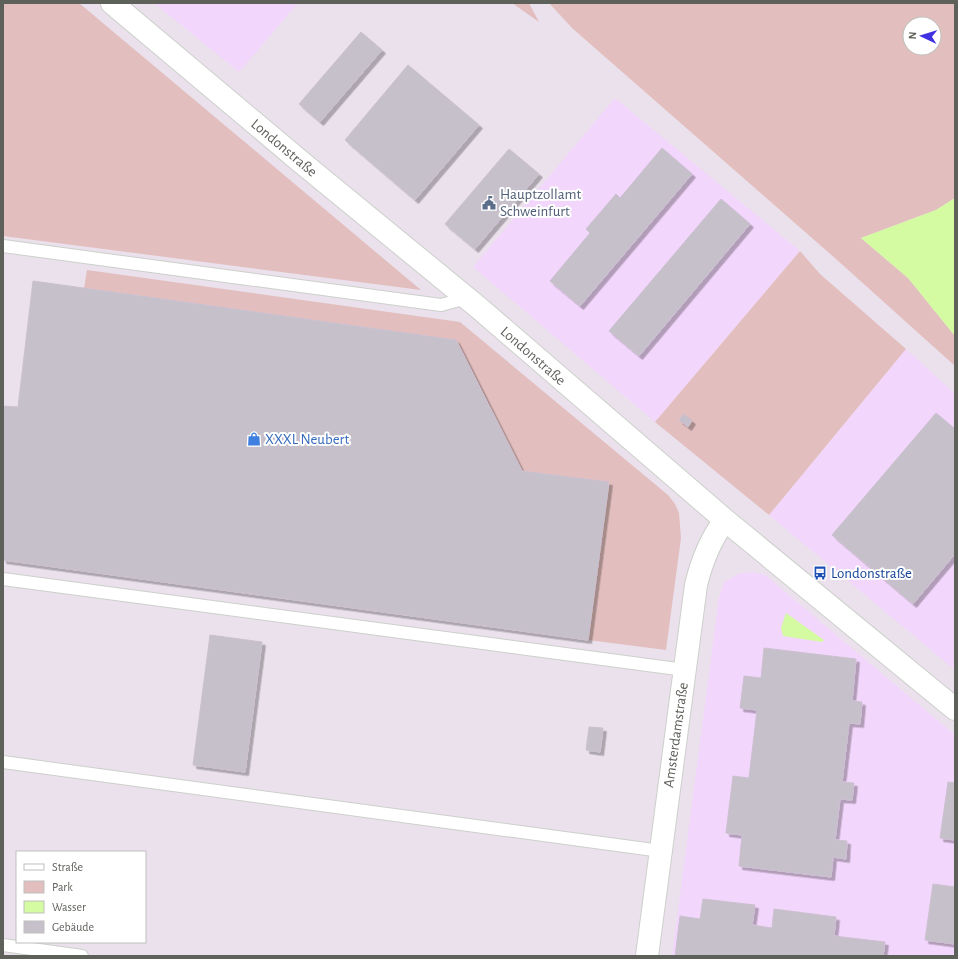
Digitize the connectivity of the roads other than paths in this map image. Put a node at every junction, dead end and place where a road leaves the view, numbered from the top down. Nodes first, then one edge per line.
1 (112, 3) edge
2 (3, 246) edge
3 (467, 298) junction
4 (725, 520) junction
5 (3, 579) edge
6 (685, 670) junction
7 (955, 709) edge
8 (3, 762) edge
9 (661, 851) junction
10 (3, 945) edge
11 (82, 956) edge
12 (647, 956) edge

1 - 3 street, Londonstraße
2 - 3 lane
3 - 4 street, Londonstraße
4 - 6 street, Amsterdamstraße
4 - 7 street, Londonstraße
5 - 6 lane
6 - 9 street, Amsterdamstraße
8 - 9 lane
9 - 12 street, Amsterdamstraße
10 - 11 lane

